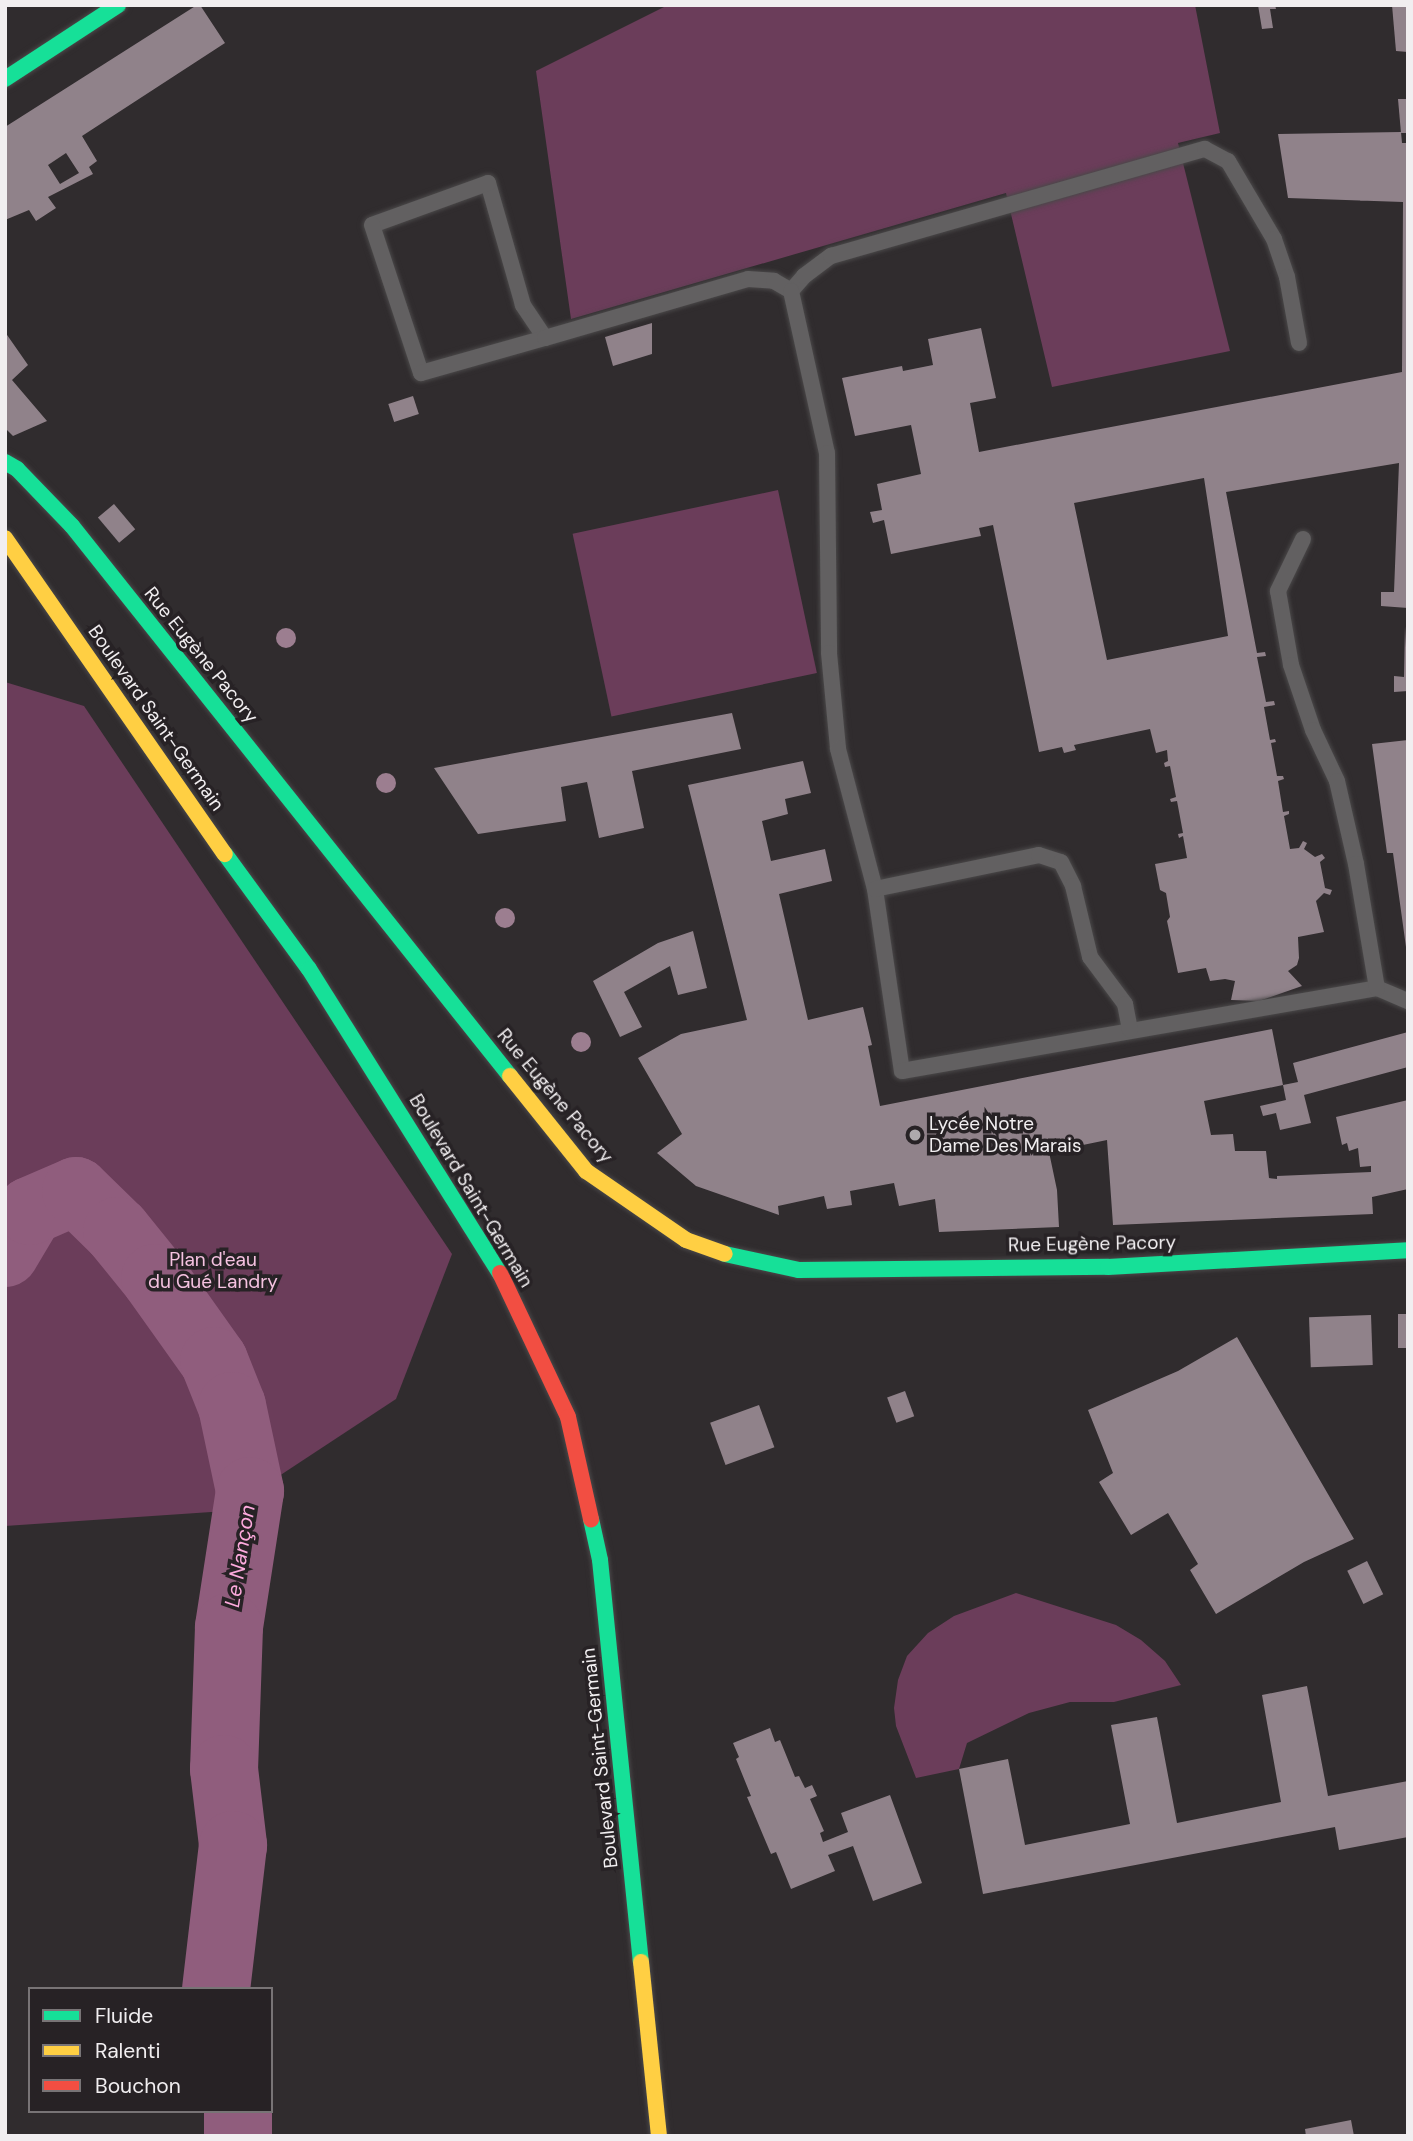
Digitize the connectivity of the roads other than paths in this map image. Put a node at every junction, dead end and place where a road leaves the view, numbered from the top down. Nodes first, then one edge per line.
1 (118, 5) edge
2 (5, 79) edge
3 (791, 291) junction
4 (545, 338) junction
5 (1299, 344) dead end
6 (5, 462) edge
7 (5, 538) edge
8 (1303, 539) dead end
9 (875, 889) junction
10 (1377, 988) junction
11 (1408, 1002) edge
12 (1130, 1030) junction
13 (1408, 1250) edge
14 (659, 2136) edge

1 - 2 main road
3 - 4 lane
3 - 5 lane
3 - 9 lane
4 - 4 lane
6 - 13 main road, Rue Eugène Pacory
7 - 14 main road, Boulevard Saint-Germain
8 - 10 lane
9 - 12 lane
9 - 12 lane
10 - 11 lane
10 - 12 lane

